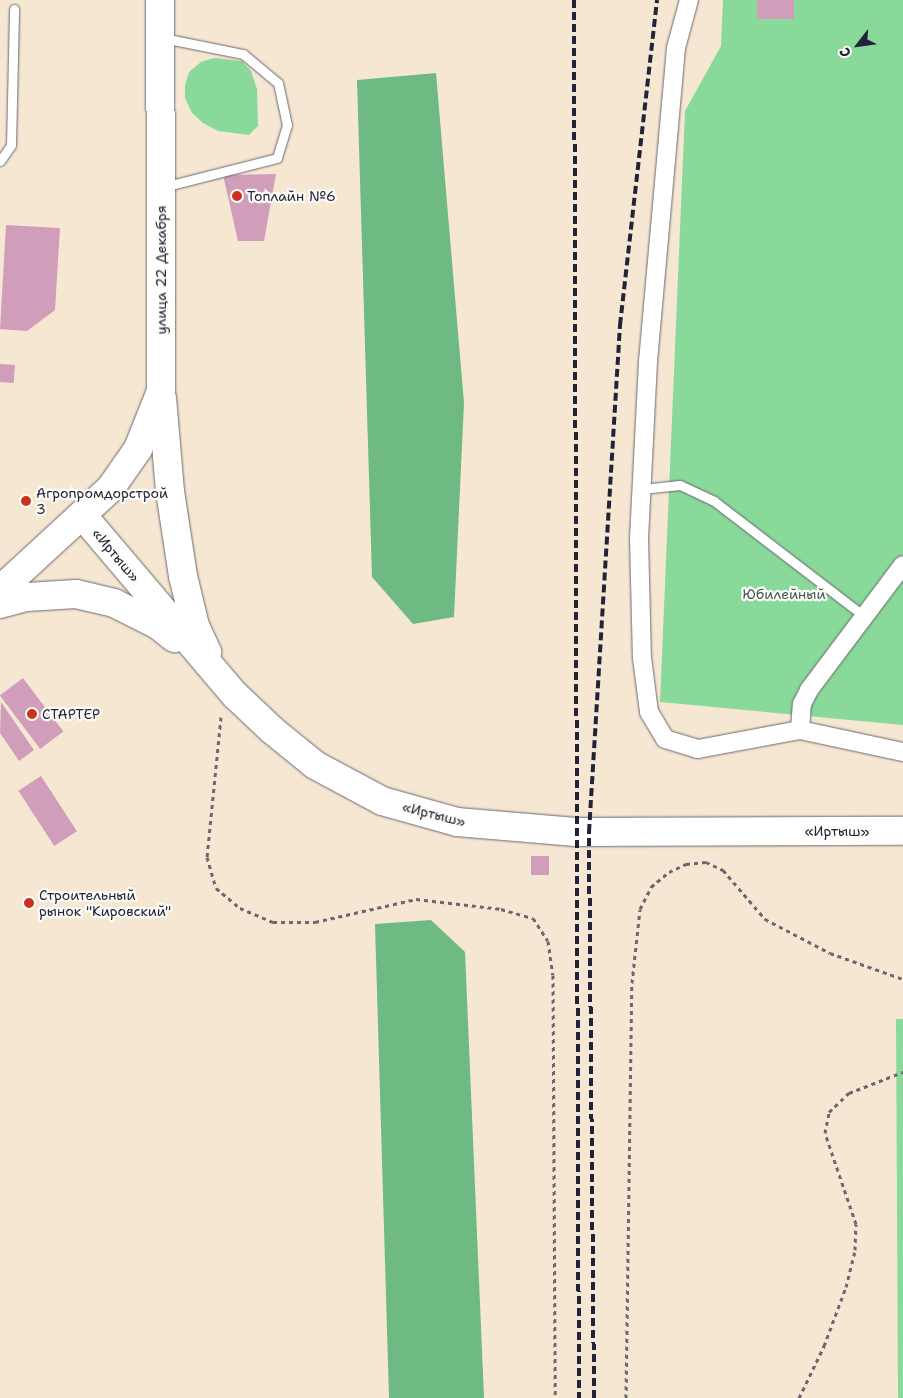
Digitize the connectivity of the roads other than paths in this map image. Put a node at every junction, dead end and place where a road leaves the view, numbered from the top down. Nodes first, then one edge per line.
1 (160, 0) edge
2 (689, 0) edge
3 (14, 9) dead end
4 (160, 37) junction
5 (0, 161) edge
6 (161, 187) junction
7 (161, 391) junction
8 (642, 490) junction
9 (83, 516) junction
10 (903, 565) edge
11 (0, 590) edge
12 (0, 604) edge
13 (864, 616) junction
14 (216, 674) junction
15 (800, 730) junction
16 (903, 752) edge
17 (903, 831) edge

1 - 4 main road, улица 22 Декабря
2 - 8 street
3 - 5 lane
4 - 6 main road, улица 22 Декабря
4 - 6 lane
6 - 7 main road, улица 22 Декабря
7 - 9 main road, улица 22 Декабря
7 - 14 main road
8 - 13 lane
8 - 15 street
9 - 11 main road, улица 22 Декабря
9 - 14 main road, «Иртыш»
10 - 13 street
12 - 14 main road
13 - 15 street
14 - 17 main road, «Иртыш»
15 - 16 street

